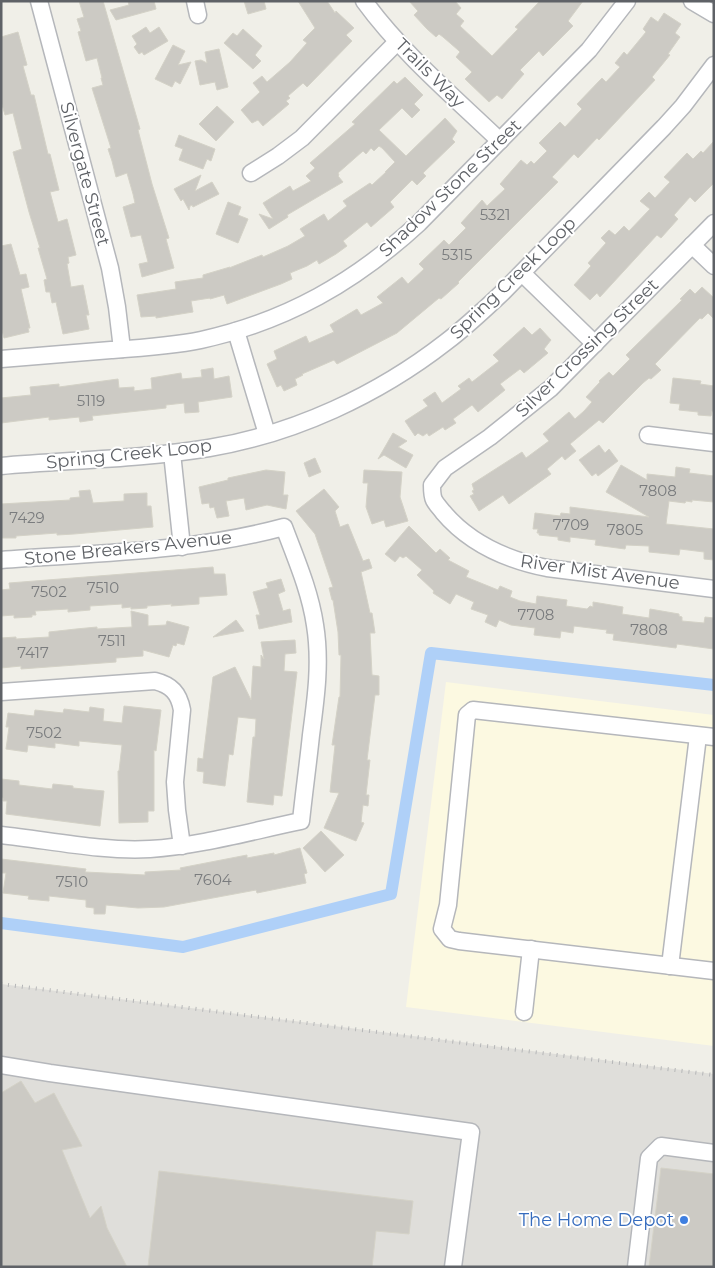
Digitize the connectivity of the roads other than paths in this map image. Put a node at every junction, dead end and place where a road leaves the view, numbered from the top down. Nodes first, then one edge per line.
1 (40, 1) edge
2 (364, 1) edge
3 (627, 1) edge
4 (692, 1) edge
5 (714, 14) edge
6 (398, 42) junction
7 (714, 65) edge
8 (500, 141) junction
9 (251, 173) dead end
10 (714, 223) edge
11 (692, 245) junction
12 (714, 266) edge
13 (522, 272) junction
14 (236, 331) junction
15 (595, 344) junction
16 (122, 350) junction
17 (1, 359) edge
18 (267, 434) junction
19 (648, 435) dead end
20 (714, 443) edge
21 (172, 453) junction
22 (1, 466) edge
23 (432, 485) joint
24 (182, 547) junction
25 (1, 560) edge
26 (714, 589) edge
27 (1, 692) edge
28 (706, 737) edge
29 (1, 835) edge
30 (182, 846) junction
31 (531, 949) junction
32 (670, 966) junction
33 (714, 971) edge
34 (524, 1012) dead end
35 (1, 1065) edge
36 (714, 1152) edge
37 (453, 1267) edge
38 (636, 1267) edge

1 - 16 street, Silvergate Street
2 - 6 street, Trails Way
3 - 8 street, Shadow Stone Street
4 - 5 street
6 - 8 street, Trails Way
6 - 9 street
7 - 13 street, Spring Creek Loop
8 - 14 street, Shadow Stone Street
10 - 11 street, Silver Crossing Street
11 - 12 street
11 - 15 street, Silver Crossing Street
13 - 15 street
13 - 18 street, Spring Creek Loop
14 - 16 street, Shadow Stone Street
14 - 18 street
15 - 23 street, Silver Crossing Street
16 - 17 street, Shadow Stone Street
18 - 21 street, Spring Creek Loop
19 - 20 street
21 - 22 street, Spring Creek Loop
21 - 24 street
23 - 26 street, River Mist Avenue
24 - 25 street, Stone Breakers Avenue
24 - 30 street, Stone Breakers Avenue
27 - 30 street
28 - 31 street
28 - 32 street
29 - 30 street
31 - 32 street
31 - 34 street
32 - 33 street
35 - 37 street
36 - 38 street

